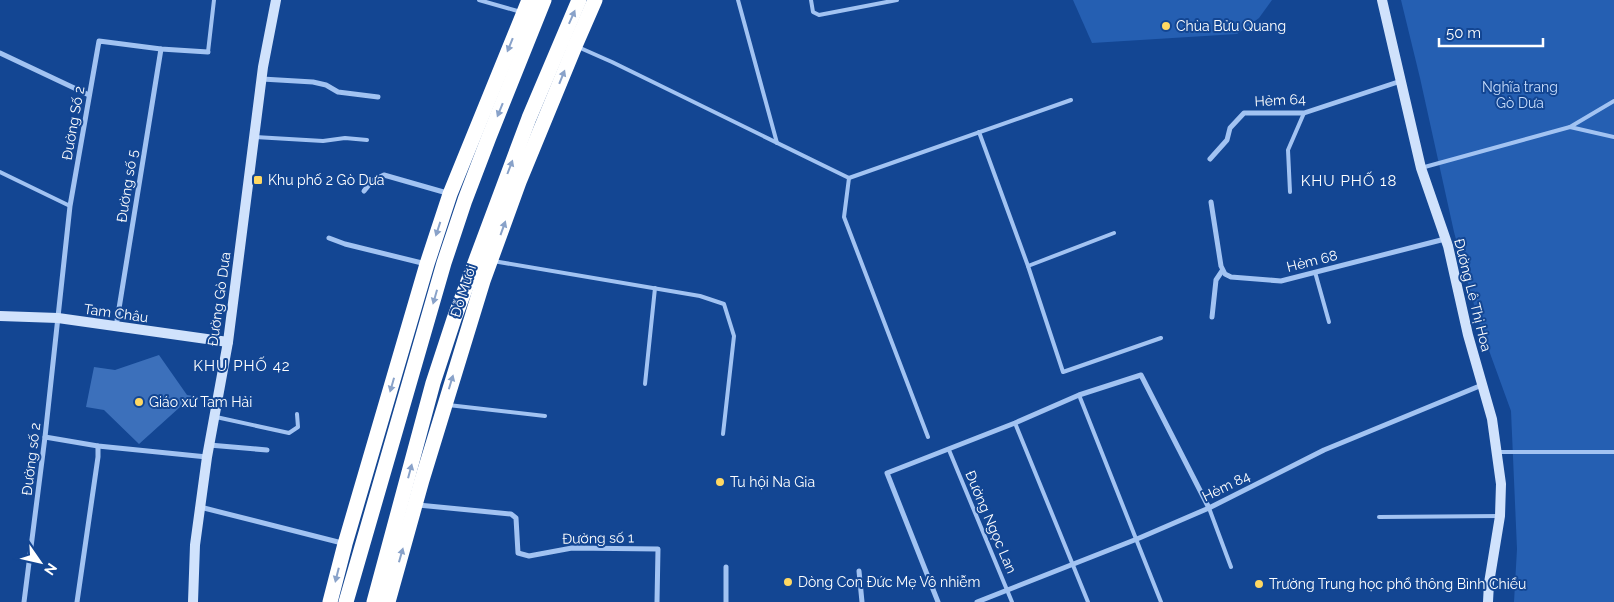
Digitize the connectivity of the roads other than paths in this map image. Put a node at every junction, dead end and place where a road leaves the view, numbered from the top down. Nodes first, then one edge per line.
1 (214, 0) edge
2 (276, 0) edge
3 (479, 0) edge
4 (544, 0) edge
5 (579, 0) edge
6 (595, 0) edge
7 (738, 0) edge
8 (811, 0) edge
9 (897, 0) edge
10 (1382, 0) edge
11 (526, 6) edge
12 (568, 43) junction
13 (161, 49) junction
14 (208, 52) joint
15 (0, 53) edge
16 (262, 79) junction
17 (1401, 81) junction
18 (89, 95) junction
19 (378, 97) dead end
20 (1072, 100) dead end
21 (1614, 101) edge
22 (1304, 113) junction
23 (1570, 127) junction
24 (979, 132) junction
25 (1614, 137) edge
26 (255, 138) junction
27 (367, 140) dead end
28 (777, 143) junction
29 (1210, 159) dead end
30 (1421, 168) junction
31 (0, 172) edge
32 (849, 178) junction
33 (364, 191) dead end
34 (1290, 192) dead end
35 (450, 194) junction
36 (1211, 202) dead end
37 (70, 206) junction
38 (1114, 233) dead end
39 (329, 238) dead end
40 (1445, 239) junction
41 (491, 261) junction
42 (427, 264) junction
43 (1028, 266) junction
44 (1222, 271) junction
45 (1315, 272) junction
46 (655, 288) junction
47 (0, 316) edge
48 (1212, 317) dead end
49 (58, 318) junction
50 (1329, 322) dead end
51 (116, 327) junction
52 (1161, 338) dead end
53 (228, 342) junction
54 (645, 384) dead end
55 (1483, 385) junction
56 (1079, 394) junction
57 (445, 404) junction
58 (297, 414) dead end
59 (214, 416) junction
60 (545, 416) dead end
61 (1015, 423) junction
62 (722, 434) dead end
63 (45, 437) junction
64 (928, 437) dead end
65 (209, 445) junction
66 (98, 446) junction
67 (267, 450) dead end
68 (949, 450) junction
69 (1497, 452) junction
70 (1614, 452) edge
71 (207, 457) junction
72 (409, 503) junction
73 (200, 507) junction
74 (1209, 508) junction
75 (1500, 516) junction
76 (1379, 517) dead end
77 (1137, 539) junction
78 (345, 544) junction
79 (1072, 565) junction
80 (726, 567) dead end
81 (1231, 567) dead end
82 (858, 571) dead end
83 (1007, 590) junction
84 (24, 602) edge
85 (77, 602) edge
86 (193, 602) edge
87 (330, 602) edge
88 (346, 602) edge
89 (374, 602) edge
90 (388, 602) edge
91 (657, 602) edge
92 (726, 602) edge
93 (862, 602) edge
94 (938, 602) edge
95 (978, 602) edge
96 (1012, 602) edge
97 (1088, 602) edge
98 (1161, 602) edge
99 (1488, 602) edge

1 - 14 lane
2 - 16 street, Đường Gò Dưa
3 - 11 lane
4 -> 88 highway, Đỗ Mười
12 -> 5 highway, Đỗ Mười
6 - 12 highway, Đỗ Mười
7 - 28 lane
8 - 9 lane
10 - 17 street, Đường Lê Thị Hoa
11 -> 35 highway
12 - 28 lane
41 -> 12 highway, Đỗ Mười
72 -> 12 highway, Đỗ Mười
13 - 14 street, Đường Số 2
13 - 18 street, Đường Số 2
13 - 51 street, Đường số 5
15 - 18 street
16 - 19 street
16 - 26 street, Đường Gò Dưa
17 - 22 street, Hẻm 64
17 - 30 street, Đường Lê Thị Hoa
18 - 37 street, Đường Số 2
20 - 24 lane
21 - 23 lane
22 - 29 street, Hẻm 64
22 - 34 lane
23 - 25 lane
23 - 30 lane
24 - 32 lane
24 - 43 lane
26 - 27 lane
26 - 53 street, Đường Gò Dưa
28 - 32 lane
30 - 40 street, Đường Lê Thị Hoa
31 - 37 lane
32 - 64 lane
33 - 35 street
35 -> 42 highway
36 - 44 street
37 - 49 street, Đường Số 2
38 - 43 lane
39 - 42 street
40 - 45 street, Hẻm 68
40 - 55 street, Đường Lê Thị Hoa
41 - 46 lane
57 -> 41 highway, Đỗ Mười
42 -> 78 highway
43 - 52 lane
44 - 45 street, Hẻm 68
44 - 48 street
45 - 50 lane
46 - 54 lane
46 - 62 lane
47 - 49 street, Tam Châu
49 - 51 street, Tam Châu
49 - 63 street, Đường số 2
51 - 53 street, Tam Châu
53 - 59 street, Đường Gò Dưa
55 - 69 street, Đường Lê Thị Hoa
55 - 74 street, Hẻm 84
56 - 61 street
56 - 74 street
56 - 77 lane
57 - 60 lane
57 - 72 highway, Đỗ Mười
58 - 59 lane
59 - 65 street, Đường Gò Dưa
61 - 68 street
61 - 79 lane
63 - 66 street
63 - 84 street, Đường số 2
65 - 67 street
65 - 71 street, Đường Gò Dưa
66 - 71 street
66 - 85 street
68 - 83 lane, Đường Ngọc Lan
68 - 94 street
69 - 70 lane
69 - 75 street, Đường Lê Thị Hoa
71 - 73 street, Đường Gò Dưa
72 - 89 highway, Đỗ Mười
90 -> 72 highway, Đỗ Mười
72 - 91 street, Đường số 1
73 - 78 street
73 - 86 street, Đường Gò Dưa
74 - 77 street, Hẻm 84
74 - 81 lane
75 - 76 lane
75 - 99 street, Đường Lê Thị Hoa
77 - 79 street, Hẻm 84
77 - 98 lane
78 -> 87 highway
79 - 83 street, Hẻm 84
79 - 97 lane
80 - 92 street
82 - 93 street
83 - 95 street, Hẻm 84
83 - 96 lane, Đường Ngọc Lan

